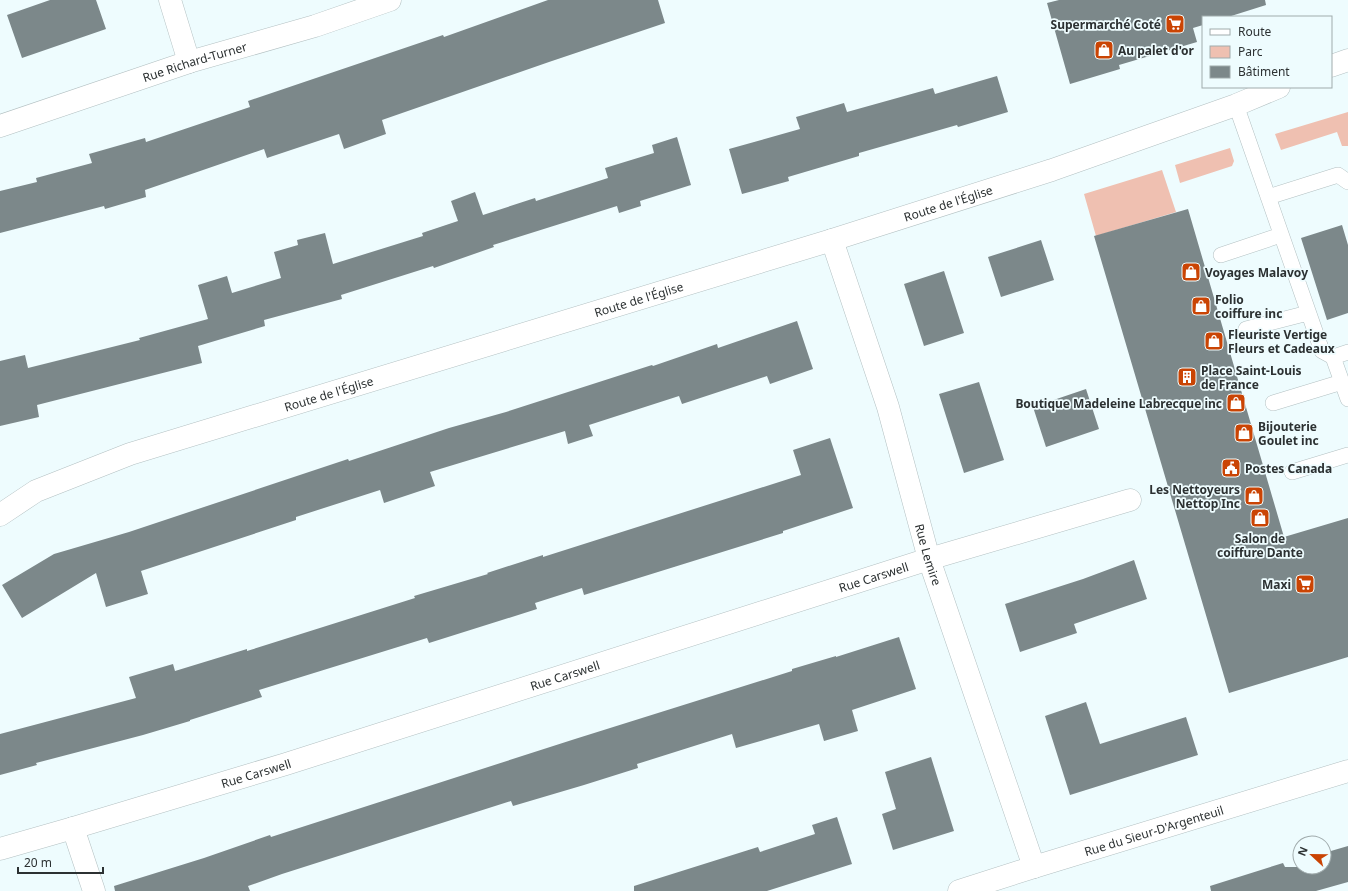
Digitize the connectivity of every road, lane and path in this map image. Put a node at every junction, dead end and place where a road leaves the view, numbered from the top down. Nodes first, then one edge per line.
1 (170, 0) edge
2 (390, 0) edge
3 (1348, 60) edge
4 (189, 62) junction
5 (1332, 66) edge
6 (1277, 88) edge
7 (1236, 105) junction
8 (0, 126) edge
9 (1348, 182) edge
10 (1268, 197) junction
11 (1281, 235) junction
12 (832, 240) junction
13 (1222, 255) dead end
14 (1308, 313) junction
15 (1246, 329) dead end
16 (1348, 352) edge
17 (1333, 357) junction
18 (1342, 382) junction
19 (1348, 399) edge
20 (1273, 403) dead end
21 (1348, 455) edge
22 (1292, 472) dead end
23 (1130, 500) dead end
24 (0, 515) edge
25 (929, 559) junction
26 (1348, 771) edge
27 (73, 828) junction
28 (0, 848) edge
29 (1034, 867) junction
30 (94, 891) edge
31 (959, 891) edge

1 - 4 street
2 - 4 street, Rue Richard-Turner
3 - 5 street
4 - 8 street, Rue Richard-Turner
6 - 7 street, Route de l'Église
7 - 10 lane
7 - 12 street, Route de l'Église
9 - 10 lane
10 - 11 lane
11 - 13 lane
11 - 14 lane
12 - 24 street, Route de l'Église
12 - 25 street, Rue Lemire
14 - 15 lane
14 - 17 lane
16 - 17 lane
17 - 18 lane
18 - 19 lane
18 - 20 lane
21 - 22 lane
23 - 25 street, Rue Carswell
25 - 27 street, Rue Carswell
25 - 29 street, Rue Lemire
26 - 29 street, Rue du Sieur-D'Argenteuil
27 - 28 street, Rue Carswell
27 - 30 street
29 - 31 street, Rue du Sieur-D'Argenteuil

